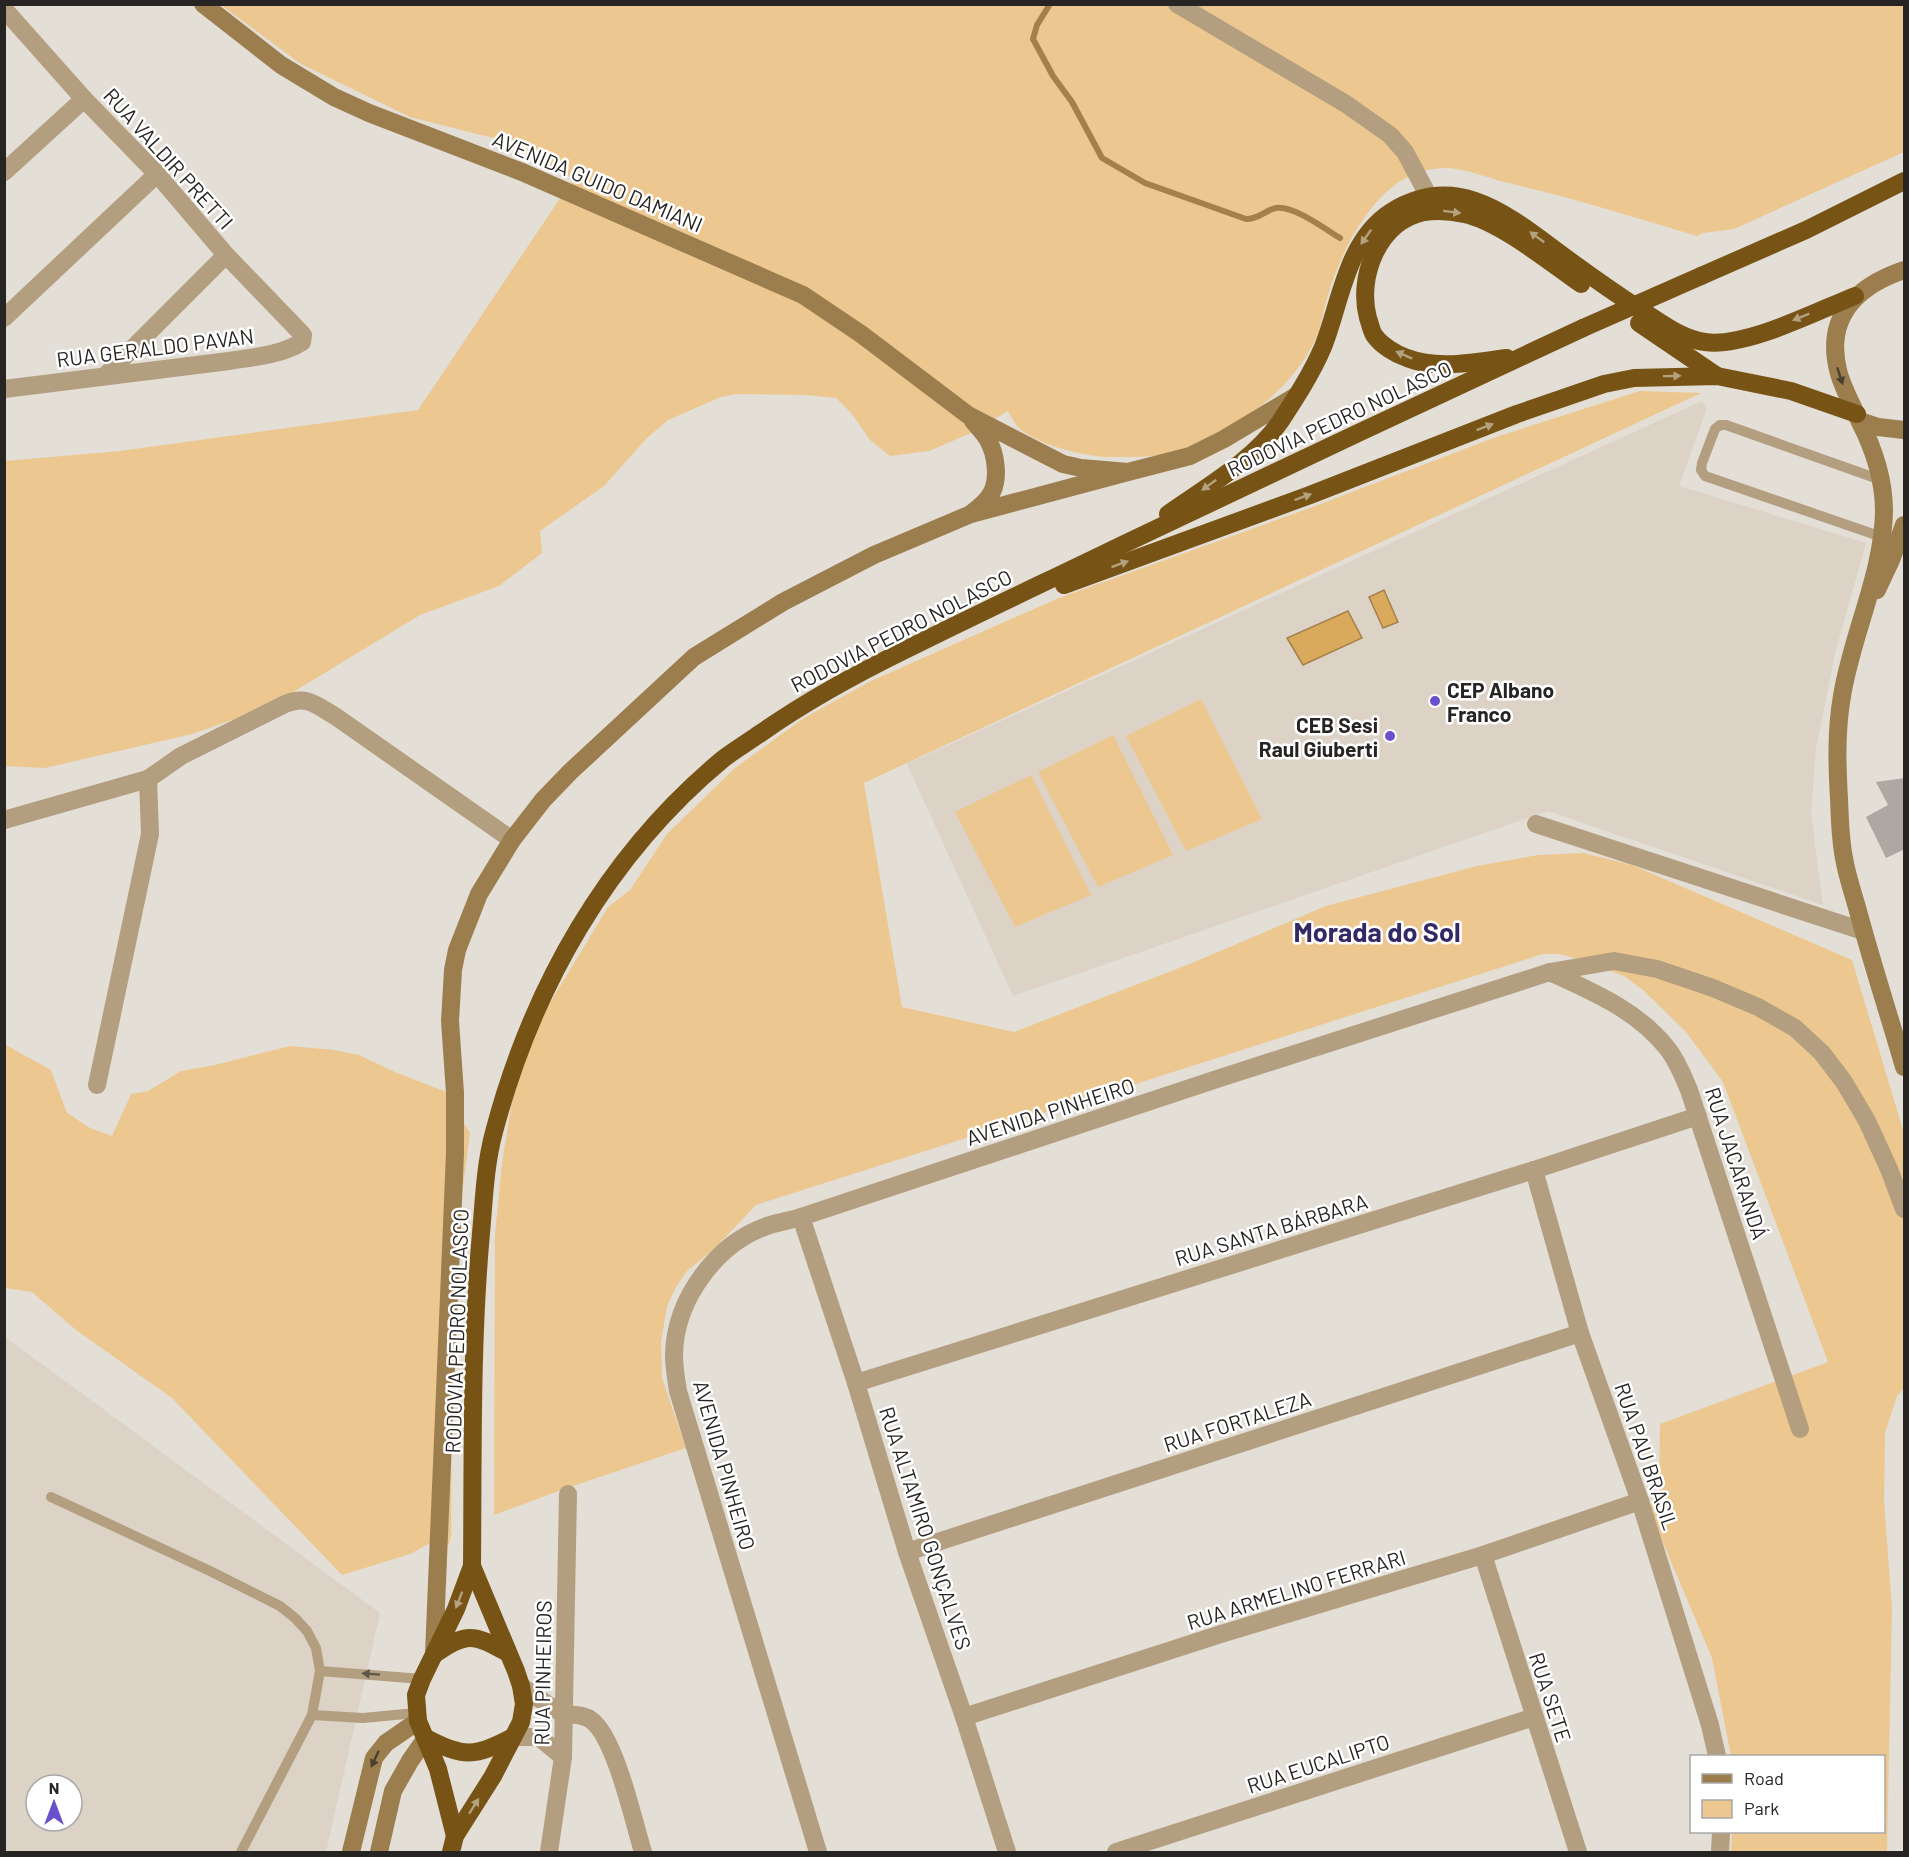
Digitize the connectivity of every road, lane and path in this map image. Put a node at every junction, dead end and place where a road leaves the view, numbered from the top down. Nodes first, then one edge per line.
1 (203, 4) edge
2 (1177, 4) edge
3 (7, 17) edge
4 (84, 99) junction
5 (4, 172) edge
6 (157, 174) junction
7 (1905, 181) edge
8 (1429, 197) junction
9 (226, 255) junction
10 (1905, 270) edge
11 (1856, 296) junction
12 (4, 318) edge
13 (303, 335) joint
14 (1524, 356) junction
15 (105, 376) junction
16 (1717, 376) junction
17 (4, 389) edge
18 (1296, 396) junction
19 (968, 415) junction
20 (1858, 418) junction
21 (1905, 430) edge
22 (1128, 472) junction
23 (1881, 480) junction
24 (971, 514) junction
25 (1905, 525) edge
26 (1882, 537) junction
27 (1134, 539) junction
28 (1864, 616) junction
29 (947, 628) junction
30 (148, 779) junction
31 (4, 820) edge
32 (1536, 824) dead end
33 (512, 840) junction
34 (1863, 932) junction
35 (1550, 972) junction
36 (1905, 1067) edge
37 (97, 1085) dead end
38 (1698, 1116) junction
39 (1534, 1170) junction
40 (1905, 1209) edge
41 (801, 1217) junction
42 (1580, 1333) junction
43 (856, 1383) junction
44 (1800, 1429) dead end
45 (568, 1494) dead end
46 (51, 1497) dead end
47 (1640, 1501) junction
48 (907, 1552) junction
49 (1483, 1555) junction
50 (472, 1566) junction
51 (506, 1652) junction
52 (434, 1654) junction
53 (320, 1671) junction
54 (422, 1679) junction
55 (521, 1686) junction
56 (563, 1713) junction
57 (312, 1715) junction
58 (964, 1717) junction
59 (1534, 1717) junction
60 (420, 1724) junction
61 (513, 1737) junction
62 (1717, 1755) edge
63 (562, 1756) junction
64 (1721, 1833) edge
65 (453, 1844) edge
66 (241, 1852) edge
67 (351, 1852) edge
68 (379, 1852) edge
69 (549, 1852) edge
70 (643, 1852) edge
71 (818, 1852) edge
72 (1007, 1852) edge
73 (1116, 1852) edge
74 (1578, 1852) edge
75 (1720, 1852) edge

1 - 19 street, AVENIDA GUIDO DAMIANI
2 - 8 street
3 - 4 street, RUA VALDIR PRETTI
4 - 5 street
4 - 6 street, RUA VALDIR PRETTI
6 - 9 street, RUA VALDIR PRETTI
6 - 12 street
7 - 14 highway, RODOVIA PEDRO NOLASCO, bridge
11 -> 8 highway
8 -> 18 highway
9 - 13 street, RUA VALDIR PRETTI
9 - 15 street
10 - 11 street
11 -> 20 street
13 - 15 street, RUA GERALDO PAVAN
14 -> 16 highway
14 - 27 highway, RODOVIA PEDRO NOLASCO
15 - 17 street, RUA GERALDO PAVAN
16 - 20 highway
29 -> 16 highway
18 - 22 street, AVENIDA GUIDO DAMIANI
18 -> 27 highway
19 - 22 street, AVENIDA GUIDO DAMIANI
19 - 24 street, AVENIDA GUIDO DAMIANI
20 - 21 street
20 - 23 street
22 - 24 street
23 - 26 street
23 - 26 lane
24 - 33 street
25 - 28 street
26 - 28 street
27 - 29 highway, RODOVIA PEDRO NOLASCO
28 - 34 street
29 - 50 highway, RODOVIA PEDRO NOLASCO
30 - 31 street
30 - 33 street
30 - 37 street
32 - 34 street
33 - 52 street
34 - 36 street
35 - 38 street, RUA JACARANDÁ
35 - 40 street, AVENIDA PINHEIRO
35 - 41 street, AVENIDA PINHEIRO
38 - 39 street, RUA SANTA BÁRBARA
38 - 44 street, RUA JACARANDÁ
39 - 42 street, RUA PAU BRASIL
39 - 43 street, RUA SANTA BÁRBARA
41 - 43 street, RUA ALTAMIRO GONÇALVES
41 - 71 street, AVENIDA PINHEIRO
42 - 47 street, RUA PAU BRASIL
42 - 48 street, RUA FORTALEZA
43 - 48 street, RUA ALTAMIRO GONÇALVES
45 - 56 street, RUA PINHEIROS
46 - 53 lane
47 - 49 street, RUA ARMELINO FERRARI
47 - 62 street, RUA PAU BRASIL
48 - 58 street, RUA ALTAMIRO GONÇALVES
49 - 58 street, RUA ARMELINO FERRARI
49 - 59 street, RUA SETE
50 - 51 highway, RODOVIA PEDRO NOLASCO
50 -> 52 highway, RODOVIA PEDRO NOLASCO
51 - 52 highway
51 - 55 highway, RODOVIA PEDRO NOLASCO
52 - 54 highway, RODOVIA PEDRO NOLASCO
54 -> 53 lane
53 - 57 lane
54 - 60 highway, RODOVIA PEDRO NOLASCO
55 - 56 street
55 - 61 highway, RODOVIA PEDRO NOLASCO
56 - 63 street, RUA PINHEIROS
56 - 70 street
57 - 60 lane
57 - 66 lane
58 - 72 street, RUA ALTAMIRO GONÇALVES
59 - 73 street, RUA EUCALIPTO
59 - 74 street, RUA SETE
60 - 61 highway
60 - 65 highway, RODOVIA PEDRO NOLASCO
60 -> 67 street
60 - 68 street
61 - 63 street
65 -> 61 highway, RODOVIA PEDRO NOLASCO
63 - 69 street, RUA PINHEIROS
64 - 75 street

